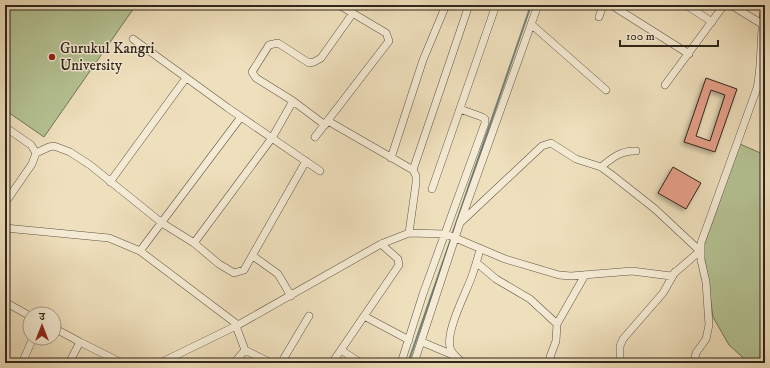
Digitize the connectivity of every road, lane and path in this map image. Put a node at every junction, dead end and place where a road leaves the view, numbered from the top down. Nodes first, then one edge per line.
1 (340, 5) edge
2 (446, 5) edge
3 (469, 5) edge
4 (496, 5) edge
5 (538, 5) edge
6 (603, 5) edge
7 (686, 5) edge
8 (724, 5) edge
9 (731, 5) edge
10 (765, 7) edge
11 (616, 8) dead end
12 (353, 13) junction
13 (599, 17) dead end
14 (712, 22) junction
15 (531, 24) junction
16 (762, 24) junction
17 (133, 39) dead end
18 (689, 54) junction
19 (186, 78) junction
20 (665, 85) dead end
21 (606, 90) dead end
22 (293, 101) junction
23 (460, 109) junction
24 (241, 117) junction
25 (327, 123) junction
26 (5, 127) edge
27 (315, 137) dead end
28 (272, 138) junction
29 (636, 151) dead end
30 (36, 153) junction
31 (391, 158) junction
32 (306, 161) junction
33 (600, 168) junction
34 (413, 170) junction
35 (320, 171) dead end
36 (110, 182) junction
37 (432, 189) dead end
38 (5, 204) edge
39 (162, 223) junction
40 (460, 223) junction
41 (5, 228) edge
42 (409, 234) junction
43 (451, 236) junction
44 (194, 243) junction
45 (381, 244) junction
46 (480, 249) junction
47 (140, 251) junction
48 (700, 251) junction
49 (253, 256) junction
50 (477, 263) junction
51 (675, 272) junction
52 (584, 275) junction
53 (291, 296) junction
54 (5, 302) edge
55 (22, 312) edge
56 (309, 316) dead end
57 (364, 316) junction
58 (557, 324) junction
59 (237, 326) junction
60 (62, 332) edge
61 (409, 340) junction
62 (80, 342) junction
63 (422, 342) junction
64 (29, 346) edge
65 (245, 350) junction
66 (341, 350) junction
67 (453, 355) junction
68 (22, 363) edge
69 (69, 363) edge
70 (122, 363) edge
71 (160, 363) edge
72 (234, 363) edge
73 (271, 363) edge
74 (281, 363) edge
75 (332, 363) edge
76 (361, 363) edge
77 (400, 363) edge
78 (414, 363) edge
79 (463, 363) edge
80 (552, 363) edge
81 (620, 363) edge
82 (696, 363) edge

1 - 12 street
2 - 31 street
3 - 34 street
4 - 23 street
5 - 15 street
6 - 13 street
7 - 14 street
8 - 14 street
9 - 16 street
10 - 16 street
11 - 18 street
12 - 22 street
12 - 25 street
14 - 18 street
15 - 21 street
15 - 40 street
16 - 48 street
17 - 19 street
18 - 20 street
19 - 24 street
19 - 36 street
22 - 25 street
22 - 28 street
23 - 37 street
23 - 43 street
24 - 28 street
24 - 39 street
25 - 27 street
25 - 31 street
26 - 30 street
28 - 32 street
28 - 44 street
29 - 33 street
30 - 36 street
30 - 38 street
31 - 34 street
32 - 35 street
32 - 49 street
33 - 40 street
33 - 48 street
34 - 42 street
36 - 39 street
39 - 44 street
39 - 47 street
40 - 43 street
41 - 47 street
42 - 43 street
42 - 45 street
43 - 46 street
43 - 61 street
43 - 63 street
44 - 49 street
45 - 53 street
45 - 57 street
46 - 50 street
46 - 52 street
47 - 59 street
48 - 51 street
48 - 82 street
49 - 53 street
50 - 58 street
50 - 67 street
51 - 52 street
51 - 81 street
52 - 58 street
53 - 59 street
54 - 55 street
56 - 74 street
57 - 61 street
57 - 66 street
58 - 80 street
59 - 65 street
59 - 71 street
60 - 62 street
61 - 77 street
62 - 69 street
62 - 70 street
63 - 67 street
63 - 78 street
64 - 68 street
65 - 72 street
65 - 73 street
66 - 75 street
66 - 76 street
67 - 79 street

